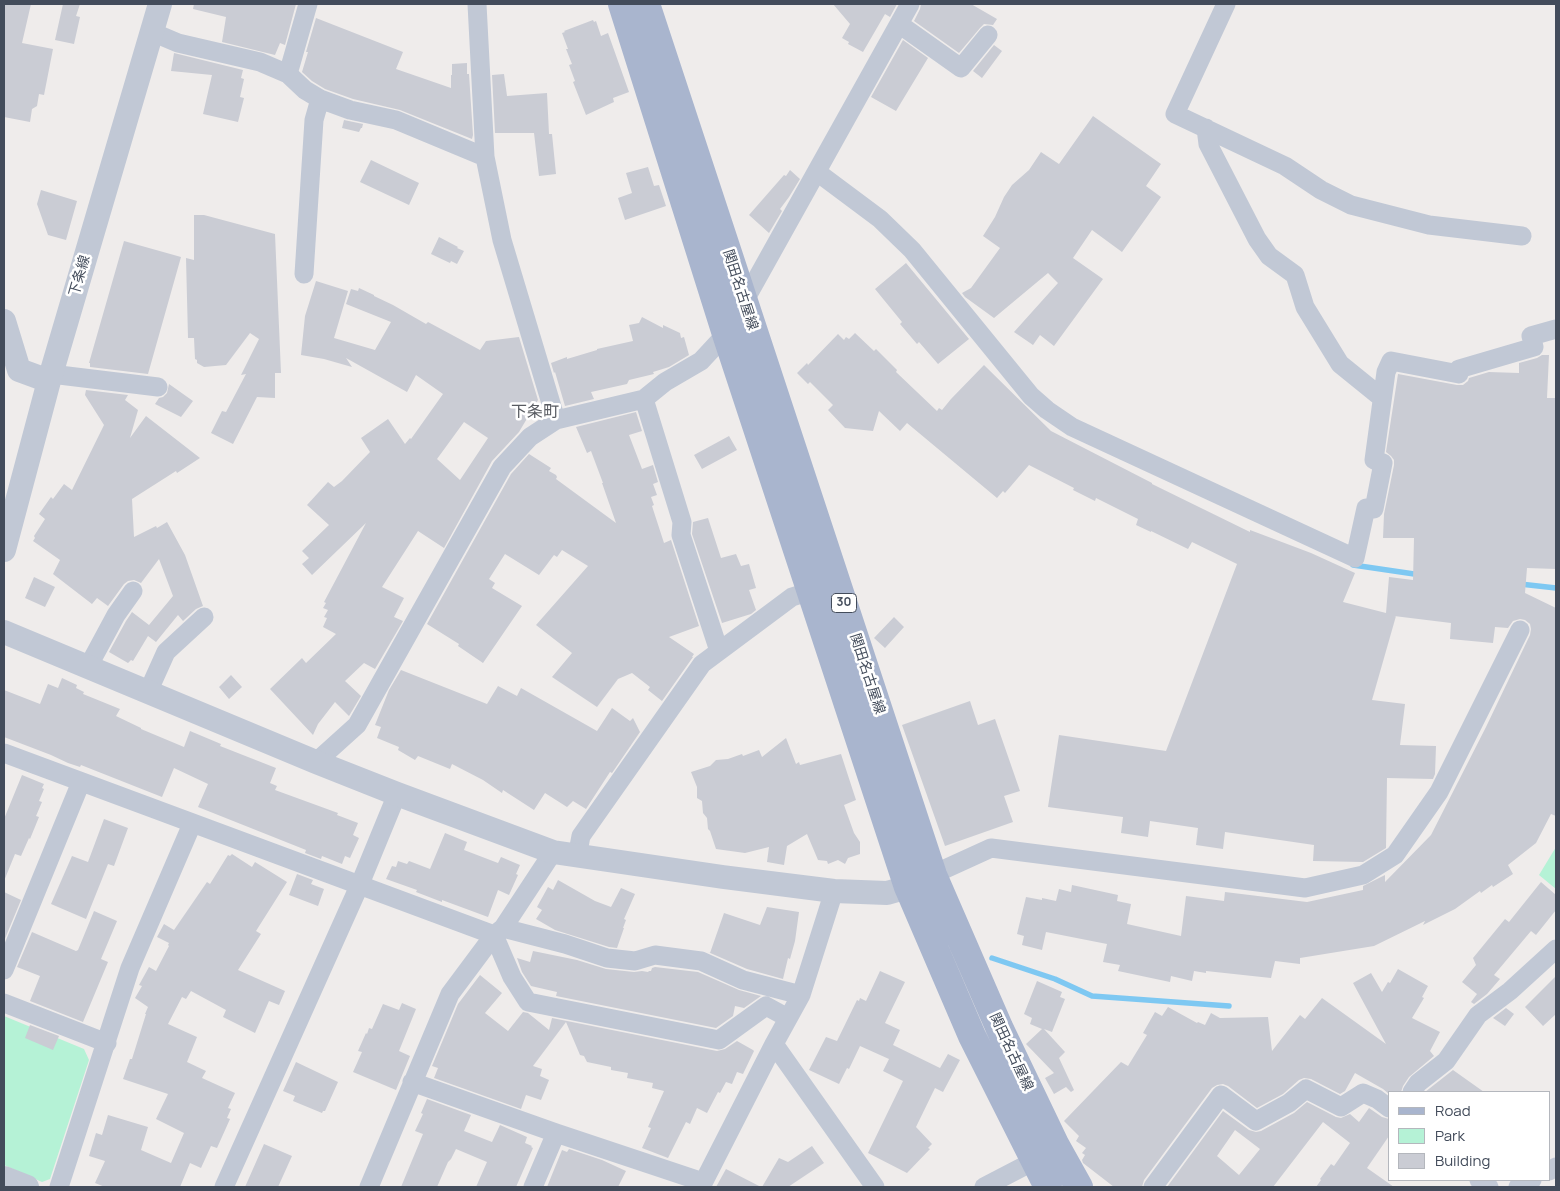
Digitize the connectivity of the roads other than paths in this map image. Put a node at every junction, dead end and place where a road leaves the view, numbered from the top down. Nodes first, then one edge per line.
1 (160, 4) edge
2 (308, 4) edge
3 (477, 4) edge
4 (622, 4) edge
5 (646, 4) edge
6 (910, 4) edge
7 (1226, 4) edge
8 (899, 24) junction
9 (152, 32) junction
10 (988, 34) dead end
11 (288, 74) junction
12 (320, 99) junction
13 (1206, 128) junction
14 (485, 157) junction
15 (816, 172) junction
16 (1522, 236) dead end
17 (304, 274) dead end
18 (744, 301) junction
19 (4, 322) edge
20 (1556, 330) edge
21 (726, 334) junction
22 (50, 378) junction
23 (158, 387) dead end
24 (1382, 398) junction
25 (644, 399) junction
26 (556, 420) junction
27 (4, 550) edge
28 (811, 590) junction
29 (133, 591) dead end
30 (204, 617) dead end
31 (1520, 630) dead end
32 (4, 632) edge
33 (719, 651) junction
34 (88, 667) junction
35 (148, 692) junction
36 (4, 754) edge
37 (316, 762) junction
38 (81, 782) junction
39 (397, 794) junction
40 (192, 824) junction
41 (553, 852) junction
42 (577, 856) junction
43 (933, 875) junction
44 (360, 884) junction
45 (908, 887) junction
46 (834, 891) junction
47 (499, 931) junction
48 (1556, 949) edge
49 (4, 970) edge
50 (800, 995) junction
51 (4, 1003) edge
52 (788, 1018) junction
53 (107, 1043) junction
54 (774, 1044) junction
55 (412, 1082) junction
56 (1413, 1091) edge
57 (1388, 1107) edge
58 (556, 1133) junction
59 (1034, 1161) junction
60 (4, 1178) edge
61 (1530, 1181) edge
62 (702, 1185) edge
63 (27, 1187) edge
64 (59, 1187) edge
65 (224, 1187) edge
66 (369, 1187) edge
67 (532, 1187) edge
68 (874, 1187) edge
69 (984, 1187) edge
70 (1048, 1187) edge
71 (1079, 1187) edge
72 (1153, 1187) edge
73 (1518, 1187) edge

1 - 9 street, 下条線
2 - 11 street
3 - 14 street
4 - 21 main road, 関田名古屋線 / 30
5 - 18 main road, 関田名古屋線 / 30
6 - 8 street
7 - 13 street
8 - 10 street
8 - 15 street
9 - 11 street
9 - 22 street, 下条線
11 - 12 street
12 - 14 street
12 - 17 street
13 - 16 street
13 - 24 street
14 - 26 street
15 - 18 street
15 - 24 street
18 - 21 street
18 - 43 main road, 関田名古屋線 / 30
19 - 22 street
20 - 24 street
21 - 25 street
21 - 28 main road, 関田名古屋線 / 30
22 - 23 street
22 - 27 street, 下条線
25 - 26 street
25 - 33 street
26 - 37 street
28 - 33 street
28 - 45 main road, 関田名古屋線 / 30
29 - 34 street
30 - 35 street
31 - 43 street
32 - 34 street
33 - 42 street
34 - 35 street
35 - 37 street
36 - 38 street
37 - 39 street
38 - 40 street
38 - 49 street
39 - 41 street
39 - 44 street
40 - 44 street
40 - 53 street
41 - 42 street
41 - 47 street
42 - 46 street
43 - 45 street
43 - 71 main road, 関田名古屋線 / 30
44 - 47 street
44 - 65 street
45 - 46 street
45 - 59 main road, 関田名古屋線 / 30
46 - 50 street
47 - 50 street
47 - 52 street
47 - 55 street
48 - 56 street
50 - 52 street
51 - 53 street
52 - 54 street
53 - 64 street
54 - 62 street
54 - 68 street
55 - 58 street
55 - 66 street
57 - 72 street
58 - 62 street
58 - 67 street
59 - 69 street
59 - 70 main road, 関田名古屋線 / 30
60 - 63 street
61 - 73 street

